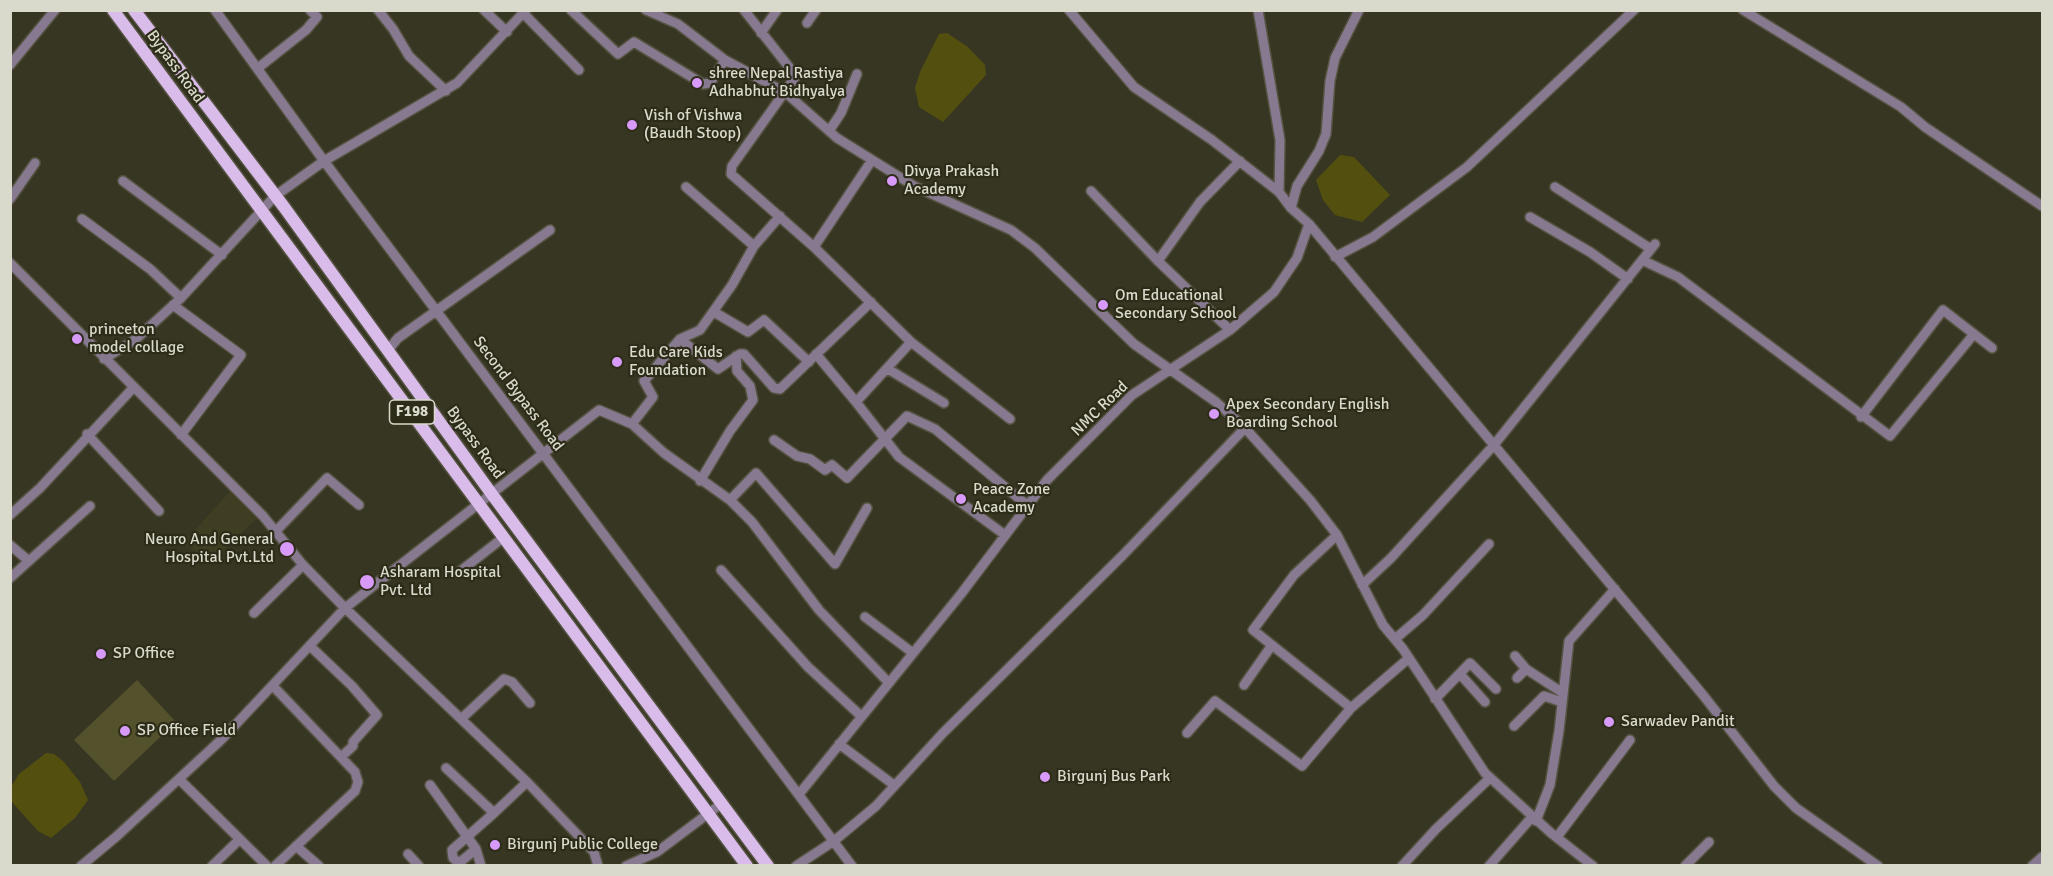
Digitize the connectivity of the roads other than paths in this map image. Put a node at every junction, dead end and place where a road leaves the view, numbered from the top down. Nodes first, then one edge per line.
1 (55, 10) edge
2 (113, 10) edge
3 (134, 10) edge
4 (215, 10) edge
5 (378, 10) edge
6 (484, 10) edge
7 (571, 10) edge
8 (646, 10) edge
9 (744, 10) edge
10 (777, 10) edge
11 (816, 10) edge
12 (1069, 10) edge
13 (1258, 10) edge
14 (1359, 10) edge
15 (1634, 10) edge
16 (1743, 10) edge
17 (524, 12) edge
18 (317, 13) edge
19 (807, 23) dead end
20 (507, 32) junction
21 (761, 33) junction
22 (726, 60) junction
23 (10, 65) edge
24 (258, 68) junction
25 (579, 70) dead end
26 (857, 74) dead end
27 (194, 89) junction
28 (446, 91) junction
29 (786, 93) junction
30 (178, 100) junction
31 (829, 131) junction
32 (872, 160) junction
33 (324, 161) junction
34 (1240, 162) junction
35 (35, 163) dead end
36 (123, 181) dead end
37 (686, 187) dead end
38 (1555, 187) dead end
39 (1091, 191) dead end
40 (1279, 192) junction
41 (275, 196) junction
42 (10, 198) edge
43 (2043, 206) edge
44 (1291, 208) junction
45 (260, 210) junction
46 (780, 216) junction
47 (1530, 217) dead end
48 (82, 219) dead end
49 (1308, 224) junction
50 (550, 230) dead end
51 (754, 246) junction
52 (814, 247) junction
53 (222, 255) junction
54 (1335, 257) junction
55 (1642, 260) junction
56 (1158, 261) junction
57 (10, 264) edge
58 (1628, 279) junction
59 (177, 302) junction
60 (871, 302) junction
61 (436, 311) junction
62 (714, 312) junction
63 (1230, 330) junction
64 (1974, 334) junction
65 (680, 339) junction
66 (911, 342) junction
67 (1992, 348) dead end
68 (388, 351) junction
69 (816, 354) junction
70 (736, 356) junction
71 (104, 359) junction
72 (809, 362) junction
73 (888, 369) junction
74 (1172, 370) junction
75 (133, 388) junction
76 (856, 402) junction
77 (944, 403) dead end
78 (1861, 417) junction
79 (1010, 419) dead end
80 (632, 424) junction
81 (1245, 428) junction
82 (87, 434) junction
83 (181, 435) junction
84 (774, 440) dead end
85 (884, 441) junction
86 (1494, 445) junction
87 (543, 452) junction
88 (700, 481) junction
89 (491, 493) junction
90 (730, 500) junction
91 (478, 502) junction
92 (359, 505) dead end
93 (90, 506) dead end
94 (1028, 506) junction
95 (867, 508) dead end
96 (159, 511) dead end
97 (10, 515) edge
98 (276, 531) junction
99 (1005, 535) junction
100 (1337, 535) junction
101 (504, 537) junction
102 (1489, 544) dead end
103 (10, 545) edge
104 (29, 561) junction
105 (303, 565) junction
106 (721, 570) dead end
107 (458, 573) dead end
108 (10, 578) edge
109 (1362, 585) junction
110 (1615, 589) junction
111 (345, 608) junction
112 (254, 614) dead end
113 (865, 617) dead end
114 (1395, 639) junction
115 (1272, 645) junction
116 (310, 646) junction
117 (913, 653) junction
118 (1515, 656) dead end
119 (1409, 658) junction
120 (1526, 669) junction
121 (1460, 674) junction
122 (1516, 678) dead end
123 (889, 683) junction
124 (1245, 685) dead end
125 (273, 686) junction
126 (1496, 689) dead end
127 (1563, 698) junction
128 (1435, 699) junction
129 (1485, 702) dead end
130 (530, 704) dead end
131 (1351, 708) junction
132 (861, 716) junction
133 (461, 719) junction
134 (1514, 726) dead end
135 (1187, 733) dead end
136 (1630, 740) dead end
137 (839, 744) junction
138 (341, 757) junction
139 (446, 768) dead end
140 (179, 778) junction
141 (1491, 778) junction
142 (527, 782) junction
143 (430, 785) dead end
144 (894, 785) junction
145 (800, 793) junction
146 (721, 804) junction
147 (495, 813) junction
148 (709, 814) junction
149 (1534, 819) junction
150 (1557, 837) junction
151 (468, 838) junction
152 (240, 839) junction
153 (834, 841) junction
154 (1708, 842) dead end
155 (296, 846) junction
156 (476, 849) junction
157 (408, 854) dead end
158 (2043, 857) edge
159 (453, 858) junction
160 (81, 866) edge
161 (212, 866) edge
162 (267, 866) edge
163 (275, 866) edge
164 (319, 866) edge
165 (419, 866) edge
166 (446, 866) edge
167 (481, 866) edge
168 (598, 866) edge
169 (626, 866) edge
170 (747, 866) edge
171 (768, 866) edge
172 (796, 866) edge
173 (852, 866) edge
174 (1402, 866) edge
175 (1489, 866) edge
176 (1593, 866) edge
177 (1685, 866) edge
178 (1878, 866) edge
179 (2031, 866) edge

1 - 23 street
2 - 30 main road, Bypass Road / F198
3 - 27 main road, Bypass Road / F198
4 - 24 street, Second Bypass Road
5 - 28 street
6 - 20 street
7 - 22 street
8 - 22 street
9 - 21 street
10 - 21 street
11 - 19 street
12 - 34 street
13 - 40 street
14 - 44 street
15 - 54 street
16 - 43 street
17 - 20 street
17 - 25 street
18 - 24 street
20 - 28 street
21 - 29 street
22 - 29 street
24 - 33 street, Second Bypass Road
26 - 31 street
27 - 30 main road
27 - 41 main road, Bypass Road / F198
28 - 33 street
29 - 31 street
29 - 46 street
30 - 45 main road, Bypass Road / F198
31 - 32 street
32 - 52 street
32 - 74 street
33 - 41 street
33 - 61 street, Second Bypass Road
34 - 40 street
34 - 56 street
35 - 42 street
36 - 53 street
37 - 51 street
38 - 55 street
39 - 56 street
40 - 44 street
41 - 45 street
41 - 68 main road, Bypass Road / F198
44 - 49 street
45 - 53 street
45 - 91 main road, Bypass Road / F198
46 - 51 street
46 - 52 street
47 - 58 street
48 - 59 street
49 - 54 street
49 - 63 street, NMC Road
50 - 61 street
51 - 62 street
52 - 60 street
53 - 59 street
54 - 86 street
55 - 58 street
55 - 78 street
56 - 63 street
57 - 71 street
58 - 86 street
59 - 71 street
59 - 83 street
60 - 66 street
60 - 69 street
61 - 68 street
61 - 87 street, Second Bypass Road
62 - 65 street
62 - 72 street
63 - 74 street, NMC Road
64 - 67 street
64 - 78 street
64 - 78 street
65 - 70 street
65 - 80 street
66 - 73 street
66 - 79 street
68 - 89 main road, Bypass Road / F198
69 - 72 street
69 - 76 street
70 - 72 street
70 - 88 street
71 - 75 street
73 - 76 street
73 - 77 street
74 - 81 street
74 - 94 street, NMC Road
75 - 82 street
75 - 83 street
76 - 85 street
80 - 87 street
80 - 88 street
81 - 100 street
81 - 144 street
82 - 96 street
82 - 97 street
83 - 98 street
84 - 85 street
85 - 94 street
85 - 99 street
86 - 109 street
86 - 110 street
87 - 89 street
87 - 145 street, Second Bypass Road
88 - 90 street
89 - 91 street
89 - 146 main road, Bypass Road / F198
90 - 95 street
90 - 123 street
91 - 101 main road, Bypass Road / F198
91 - 111 street
92 - 98 street
93 - 104 street
94 - 99 street, NMC Road
98 - 105 street
99 - 117 street, NMC Road
100 - 109 street
100 - 115 street
101 - 107 street
101 - 148 main road, Bypass Road / F198
102 - 114 street
103 - 104 street
104 - 108 street
105 - 111 street
105 - 112 street
106 - 132 street
109 - 114 street
110 - 127 street
110 - 178 street
111 - 116 street
111 - 133 street
113 - 117 street
114 - 119 street
115 - 124 street
115 - 131 street
116 - 125 street
116 - 138 street
117 - 123 street, NMC Road
118 - 120 street
119 - 128 street
119 - 131 street
120 - 122 street
120 - 127 street
121 - 126 street
121 - 128 street
121 - 129 street
123 - 132 street, NMC Road
125 - 138 street
125 - 140 street
127 - 134 street
127 - 149 street
128 - 141 street
130 - 133 street
131 - 135 street
132 - 137 street, NMC Road
133 - 142 street
136 - 150 street
137 - 144 street
137 - 145 street, NMC Road
138 - 155 street
139 - 147 street
140 - 152 street
140 - 160 street
141 - 149 street
141 - 174 street
142 - 147 street
142 - 168 street
143 - 151 street
144 - 153 street
145 - 153 street, Second Bypass Road
146 - 148 street
146 - 171 main road, Bypass Road / F198
147 - 151 street
148 - 169 street
148 - 170 main road, Bypass Road / F198
149 - 150 street
149 - 175 street
150 - 176 street
151 - 156 street
151 - 159 street
152 - 161 street
152 - 162 street
153 - 172 street
153 - 173 street
154 - 177 street
155 - 163 street
155 - 164 street
156 - 159 street
156 - 167 street
157 - 165 street
158 - 179 street
159 - 166 street

